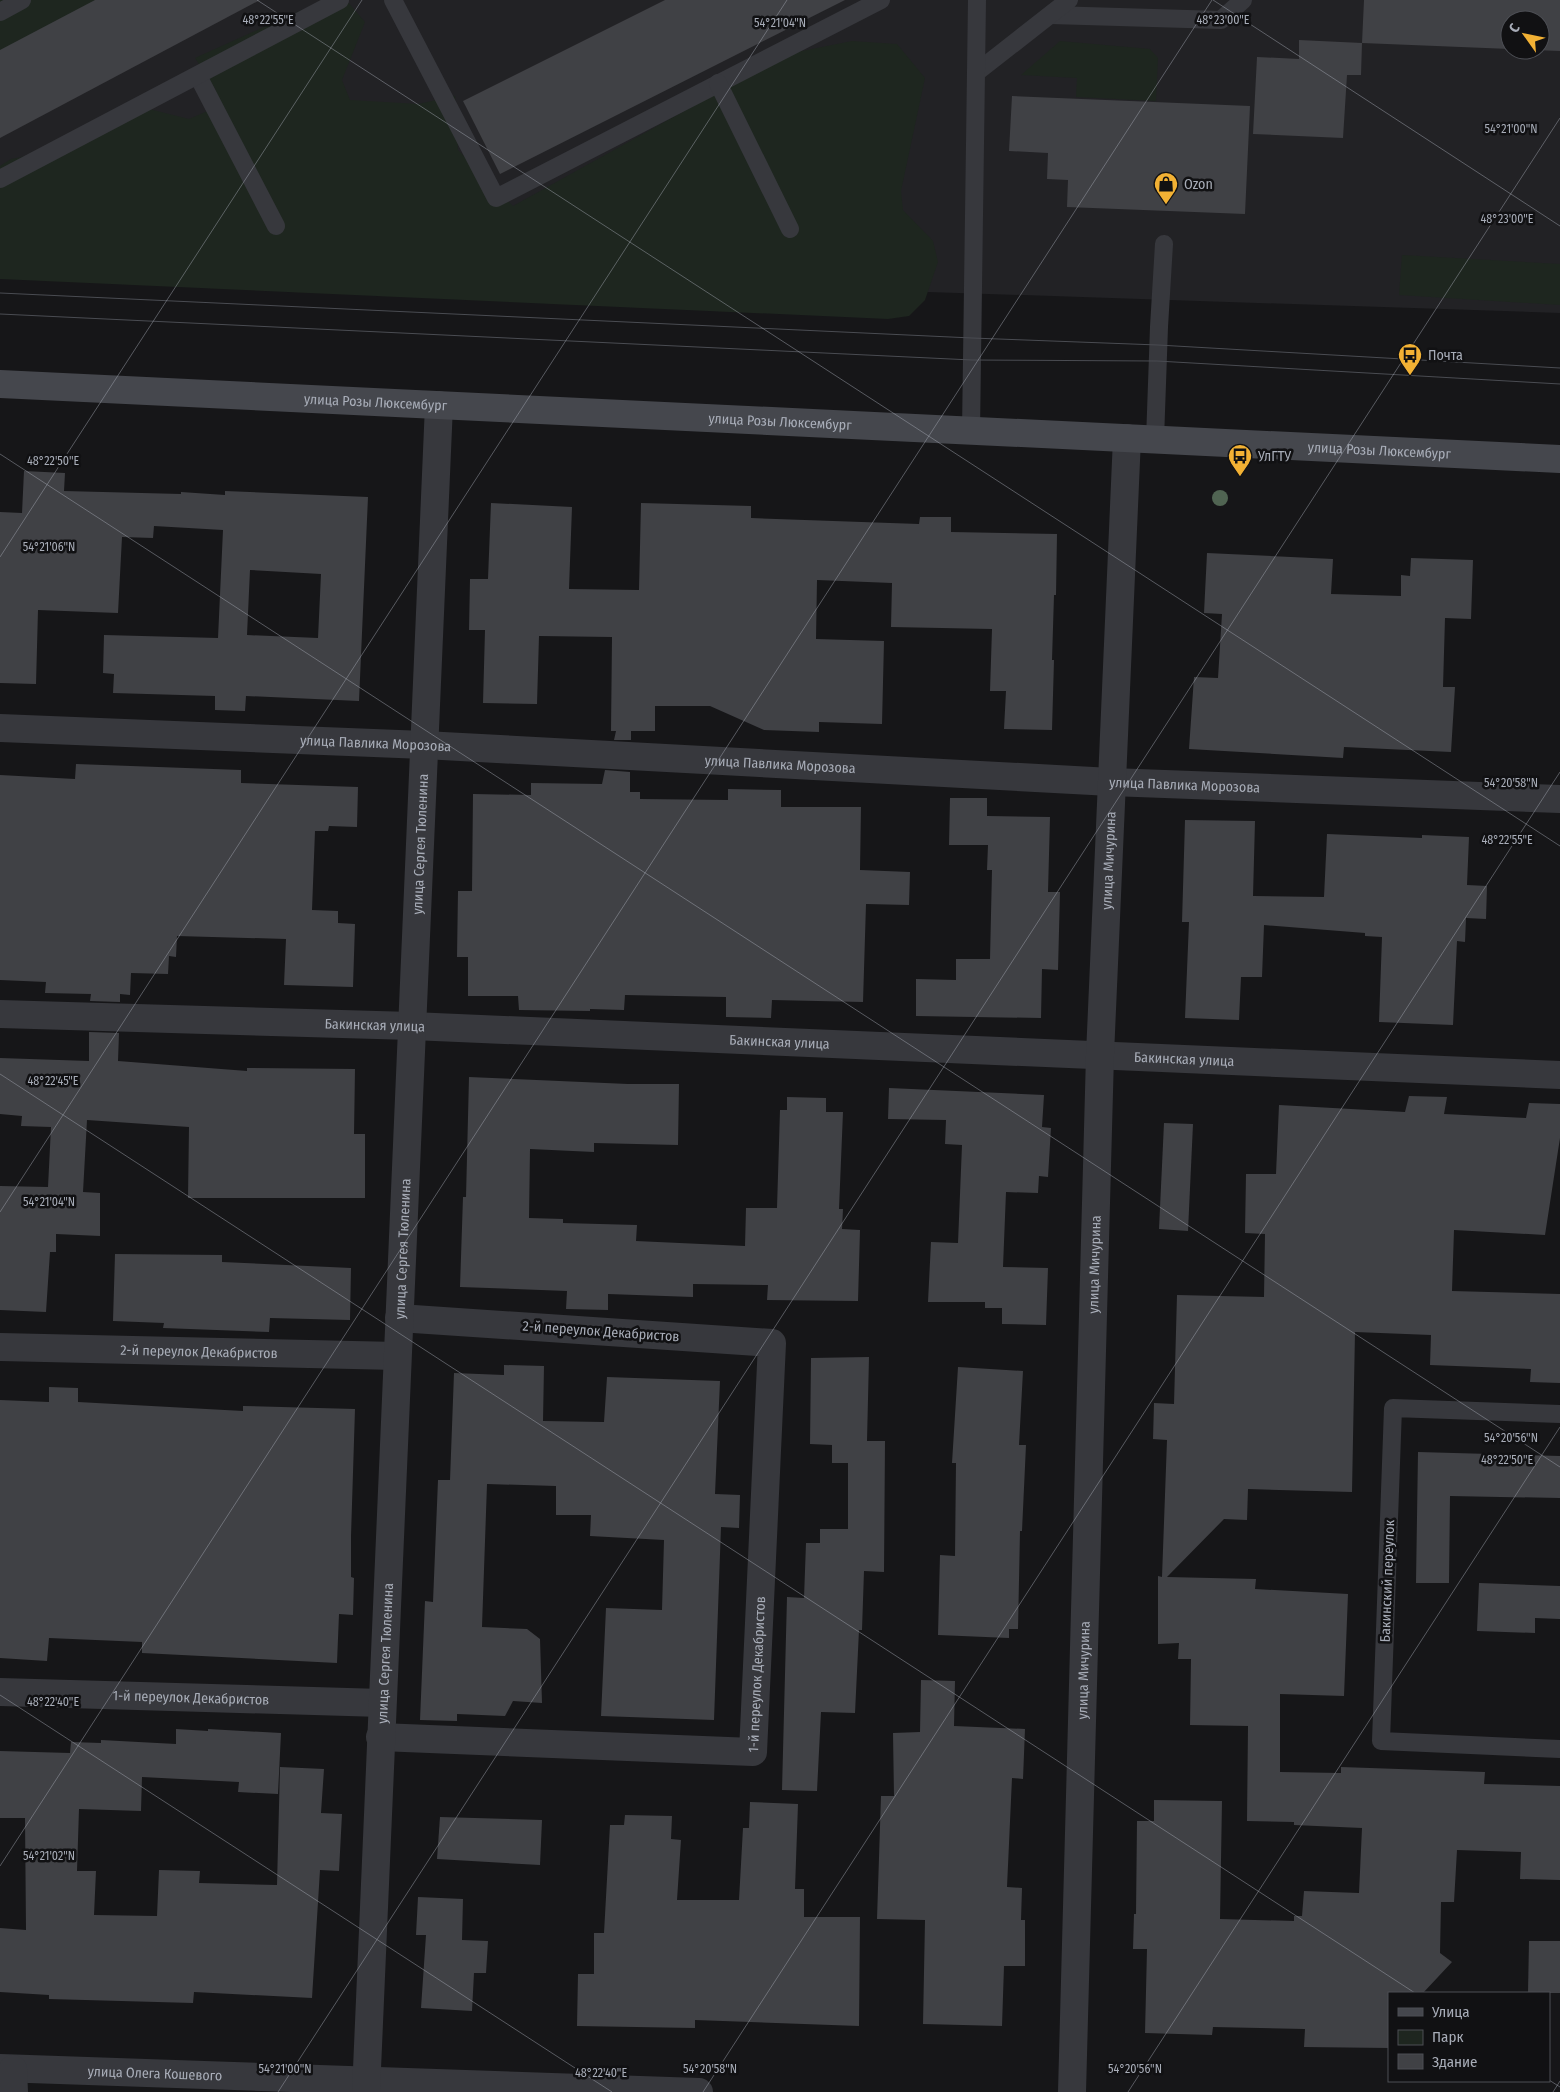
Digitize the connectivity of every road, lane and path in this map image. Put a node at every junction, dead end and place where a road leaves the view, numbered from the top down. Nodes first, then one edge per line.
1 (22, 0) edge
2 (340, 0) edge
3 (393, 0) edge
4 (881, 0) edge
5 (978, 0) edge
6 (1069, 0) edge
7 (1243, 0) edge
8 (0, 12) edge
9 (1050, 15) junction
10 (977, 72) junction
11 (198, 76) junction
12 (718, 83) junction
13 (0, 179) edge
14 (276, 226) dead end
15 (790, 229) dead end
16 (1164, 244) dead end
17 (0, 384) edge
18 (439, 405) junction
19 (971, 431) junction
20 (1127, 438) junction
21 (1155, 440) junction
22 (1560, 459) edge
23 (0, 728) edge
24 (424, 744) junction
25 (1111, 782) junction
26 (1560, 799) edge
27 (0, 1014) edge
28 (412, 1026) junction
29 (1100, 1055) junction
30 (1560, 1075) edge
31 (399, 1318) junction
32 (772, 1343) joint
33 (0, 1346) edge
34 (397, 1356) junction
35 (1560, 1414) edge
36 (0, 1692) edge
37 (382, 1703) junction
38 (380, 1736) junction
39 (1560, 1748) edge
40 (9, 2076) edge
41 (366, 2087) edge
42 (699, 2092) edge
43 (1072, 2092) edge

1 - 8 lane
2 - 11 lane
3 - 12 lane
4 - 12 lane
5 - 10 lane
6 - 9 lane
7 - 9 lane
9 - 10 lane
10 - 19 lane
11 - 13 lane
11 - 14 lane
12 - 15 lane
16 - 21 lane
17 - 18 main road, улица Розы Люксембург
18 - 19 main road, улица Розы Люксембург
18 - 24 street, улица Сергея Тюленина
19 - 20 main road, улица Розы Люксембург
20 - 21 main road, улица Розы Люксембург
20 - 25 street, улица Мичурина
21 - 22 main road, улица Розы Люксембург
23 - 24 street, улица Павлика Морозова
24 - 25 street, улица Павлика Морозова
24 - 28 street, улица Сергея Тюленина
25 - 26 street, улица Павлика Морозова
25 - 29 street, улица Мичурина
27 - 28 street, Бакинская улица
28 - 29 street, Бакинская улица
28 - 31 street, улица Сергея Тюленина
29 - 30 street, Бакинская улица
29 - 43 street, улица Мичурина
31 - 32 street, 2-й переулок Декабристов
31 - 34 street, улица Сергея Тюленина
32 - 38 street, 1-й переулок Декабристов
33 - 34 street, 2-й переулок Декабристов
34 - 37 street, улица Сергея Тюленина
35 - 39 lane, Бакинский переулок
36 - 37 street, 1-й переулок Декабристов
37 - 38 street, улица Сергея Тюленина
38 - 41 street, улица Сергея Тюленина
40 - 41 street, улица Олега Кошевого
41 - 42 street, улица Олега Кошевого

